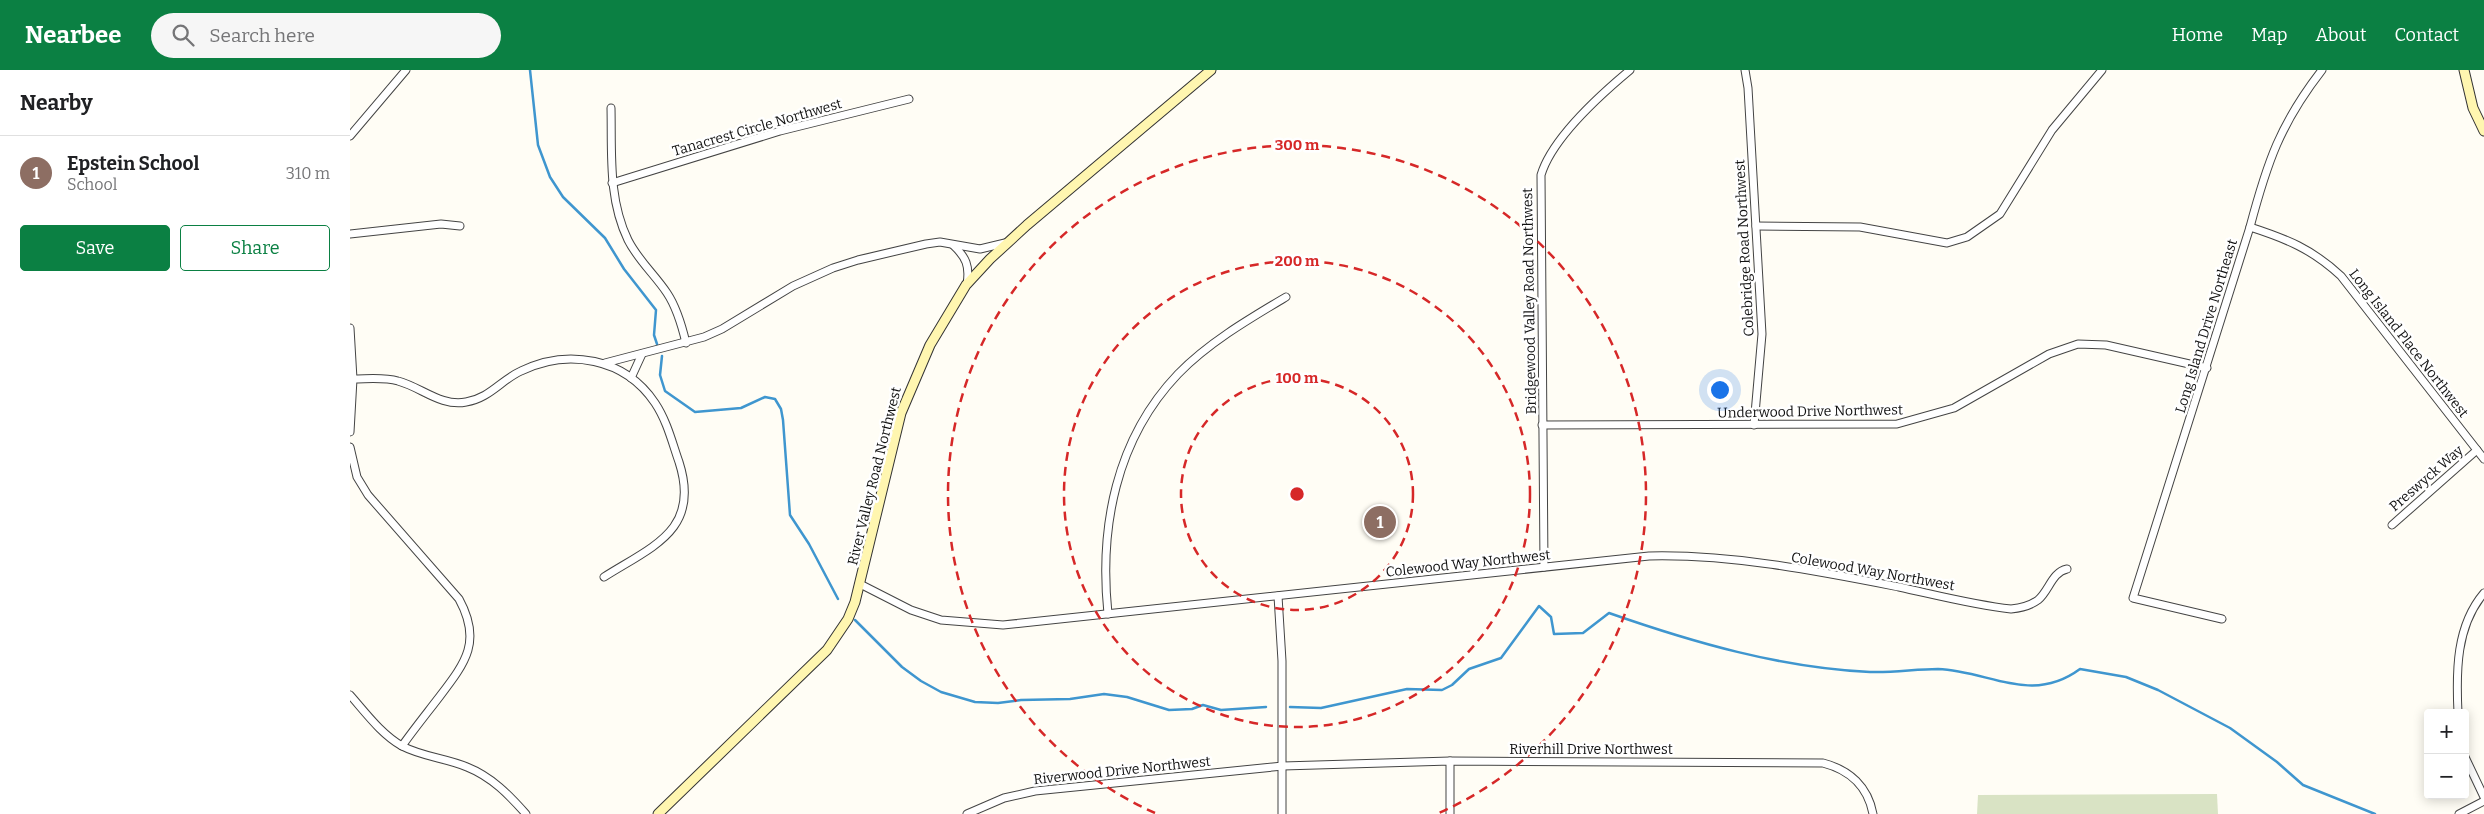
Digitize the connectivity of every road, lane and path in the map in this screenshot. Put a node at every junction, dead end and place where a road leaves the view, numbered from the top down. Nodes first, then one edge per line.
1 (406, 70) edge
2 (1212, 70) edge
3 (1630, 70) edge
4 (1745, 70) edge
5 (2102, 70) edge
6 (2322, 70) edge
7 (2464, 70) edge
8 (909, 99) dead end
9 (611, 108) dead end
10 (2484, 130) edge
11 (350, 136) edge
12 (612, 183) junction
13 (460, 226) dead end
14 (1756, 226) junction
15 (2250, 227) junction
16 (350, 234) edge
17 (1006, 243) junction
18 (953, 245) junction
19 (966, 284) junction
20 (1286, 296) dead end
21 (350, 328) edge
22 (686, 343) junction
23 (642, 354) junction
24 (605, 363) junction
25 (2207, 368) junction
26 (631, 378) junction
27 (353, 379) junction
28 (1542, 425) junction
29 (1754, 425) junction
30 (350, 432) edge
31 (350, 447) edge
32 (2477, 450) junction
33 (2484, 459) edge
34 (2392, 525) dead end
35 (1544, 567) junction
36 (2067, 569) dead end
37 (604, 578) dead end
38 (860, 584) junction
39 (2484, 593) edge
40 (1278, 596) junction
41 (1108, 614) junction
42 (2222, 619) dead end
43 (350, 696) edge
44 (2458, 709) edge
45 (402, 746) junction
46 (1450, 761) junction
47 (2469, 765) edge
48 (1283, 766) junction
49 (2484, 797) edge
50 (2484, 801) edge
51 (526, 814) edge
52 (658, 814) edge
53 (967, 814) edge
54 (1282, 814) edge
55 (1450, 814) edge
56 (1873, 814) edge
57 (2459, 814) edge

1 - 11 street
2 - 17 street, River Valley Road Northwest
3 - 28 street, Bridgewood Valley Road Northwest
4 - 14 street, Colebridge Road Northwest
5 - 14 street
6 - 15 street, Long Island Drive Northeast
7 - 10 street
8 - 12 street, Tanacrest Circle Northwest
9 - 12 street
12 - 22 street
13 - 16 street
14 - 29 street, Colebridge Road Northwest
15 - 25 street, Long Island Drive Northeast
15 - 32 street, Long Island Place Northwest
17 - 18 street
17 - 19 street, River Valley Road Northwest
18 - 19 street
18 - 22 street
19 - 38 street, River Valley Road Northwest
20 - 41 street
21 - 27 street
22 - 23 street
23 - 24 street
23 - 26 street
24 - 26 street
24 - 27 street
25 - 29 street, Underwood Drive Northwest
25 - 42 street, Long Island Drive Northeast
26 - 37 street
27 - 30 street
28 - 29 street, Underwood Drive Northwest
28 - 35 street, Bridgewood Valley Road Northwest
31 - 45 street
32 - 33 street, Long Island Place Northwest
32 - 34 street, Preswyck Way
35 - 36 street, Colewood Way Northwest
35 - 40 street, Colewood Way Northwest
38 - 41 street, Colewood Way Northwest
38 - 52 street, River Valley Road Northwest
39 - 44 street
40 - 41 street, Colewood Way Northwest
40 - 48 street
43 - 45 street
45 - 51 street
46 - 48 street, Riverhill Drive Northwest
46 - 55 street
46 - 56 street, Riverhill Drive Northwest
47 - 49 street
48 - 53 street, Riverwood Drive Northwest
48 - 54 street
50 - 57 street

